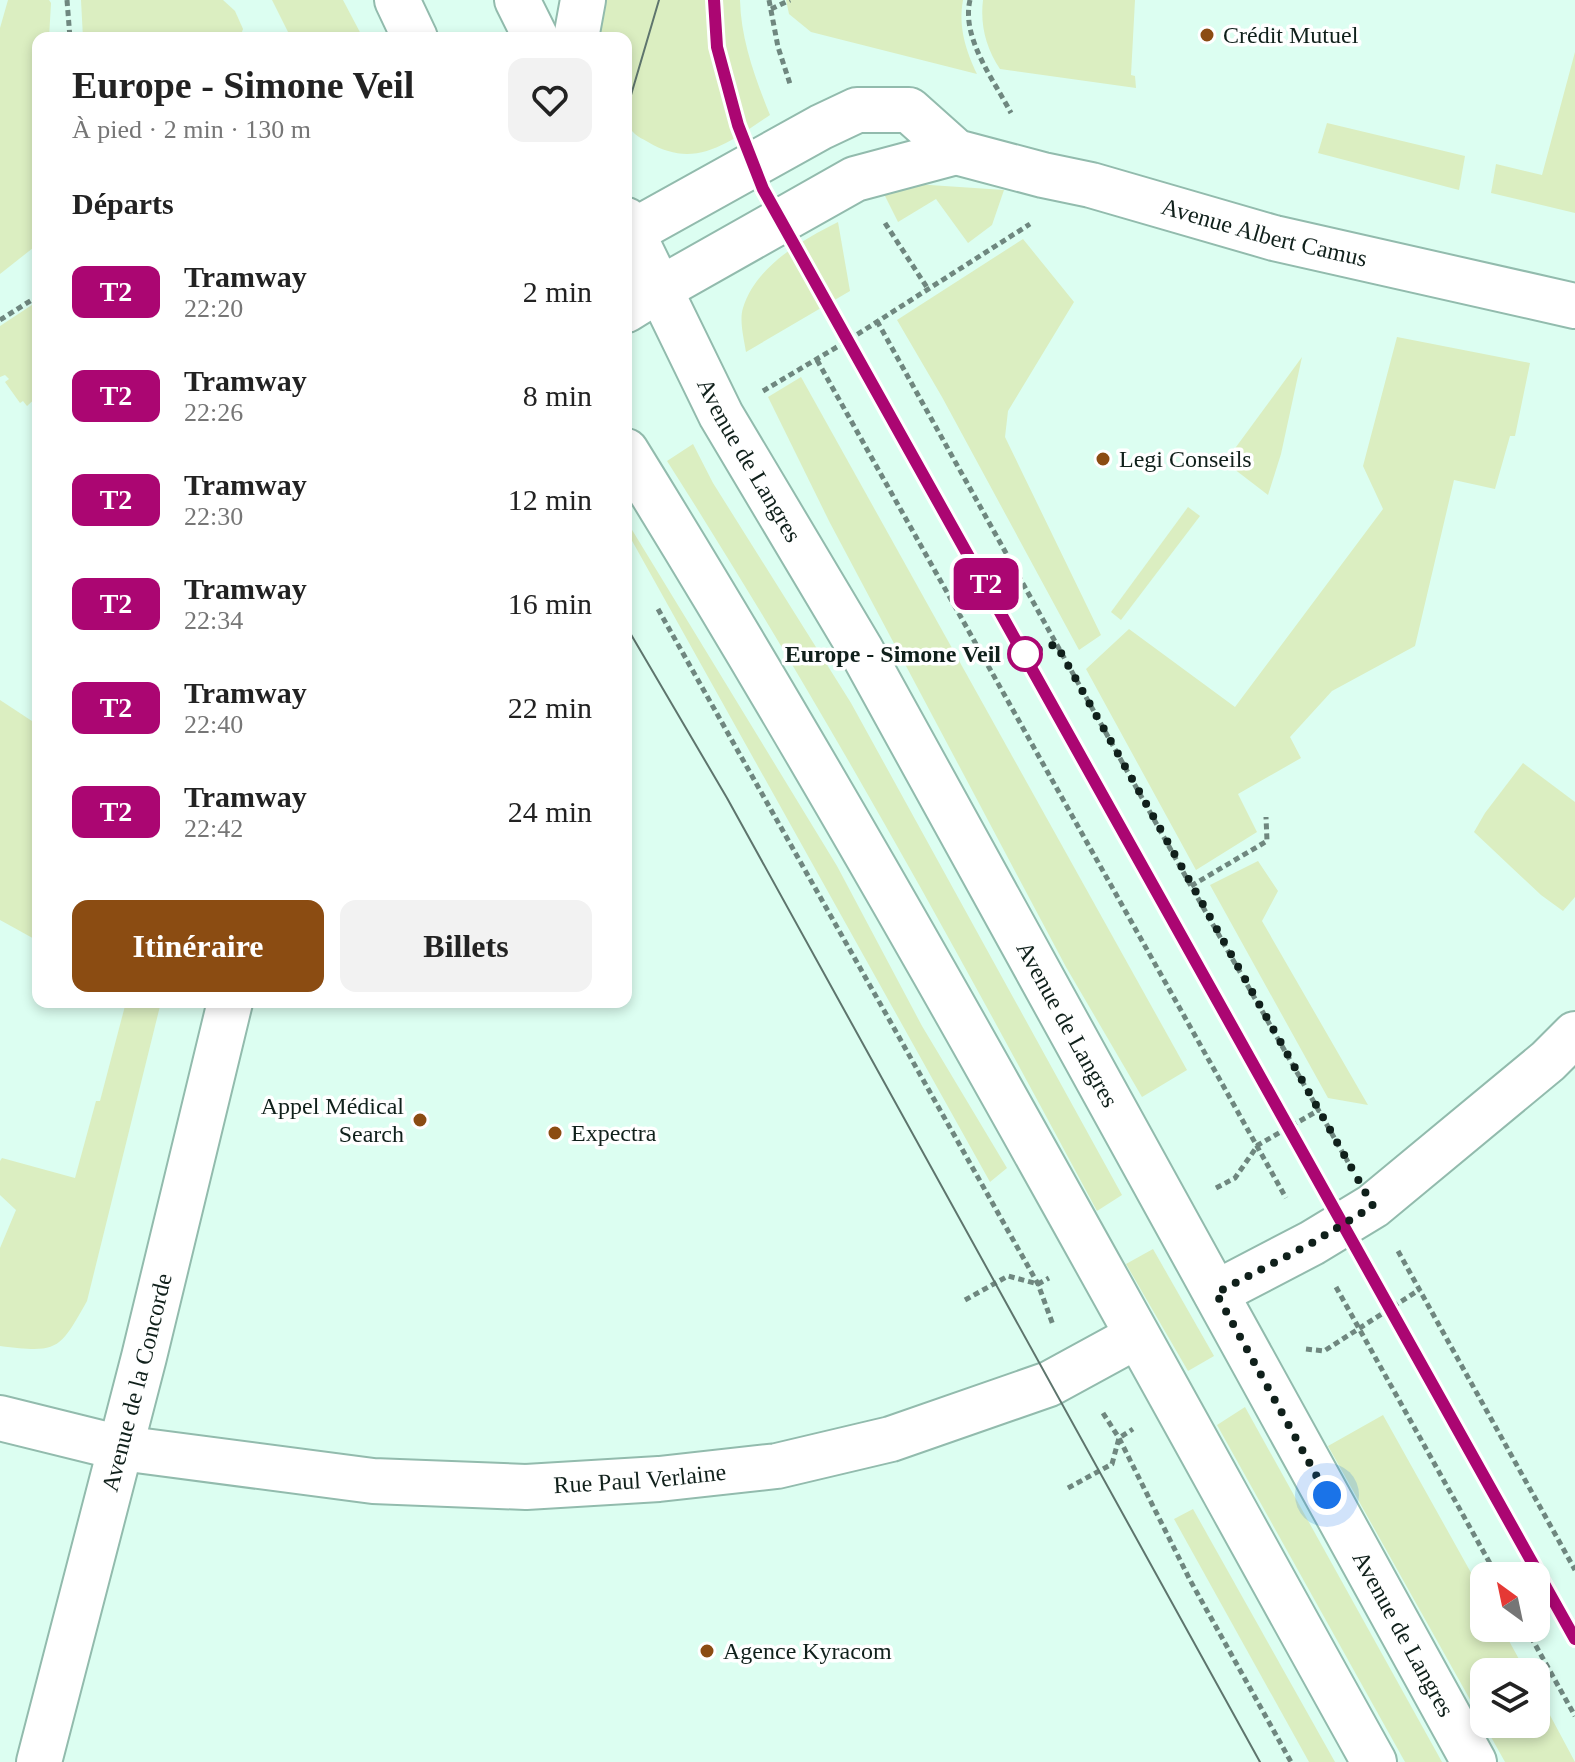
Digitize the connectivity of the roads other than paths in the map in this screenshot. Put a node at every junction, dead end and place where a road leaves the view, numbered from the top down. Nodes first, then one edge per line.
1 (397, 0) edge
2 (517, 0) edge
3 (583, 0) edge
4 (412, 32) edge
5 (533, 32) edge
6 (577, 32) edge
7 (956, 152) junction
8 (632, 227) edge
9 (632, 248) edge
10 (643, 299) edge
11 (1575, 306) edge
12 (632, 461) edge
13 (229, 1008) edge
14 (1575, 1034) edge
15 (1216, 1293) junction
16 (1137, 1336) junction
17 (0, 1418) edge
18 (121, 1448) junction
19 (39, 1762) edge
20 (1374, 1762) edge
21 (1474, 1762) edge

1 - 4 street
2 - 5 street
3 - 6 street
7 - 8 street, Avenue Albert Camus
7 - 10 street, Avenue Albert Camus
7 - 11 street, Avenue Albert Camus
9 - 10 street, Avenue de Langres
10 - 15 street, Avenue de Langres
12 - 16 street
13 - 18 street, Avenue de la Concorde
14 - 15 street
15 - 21 street, Avenue de Langres
16 - 18 street, Rue Paul Verlaine
16 - 20 street
17 - 18 street, Rue Paul Verlaine
18 - 19 street, Avenue de la Concorde

